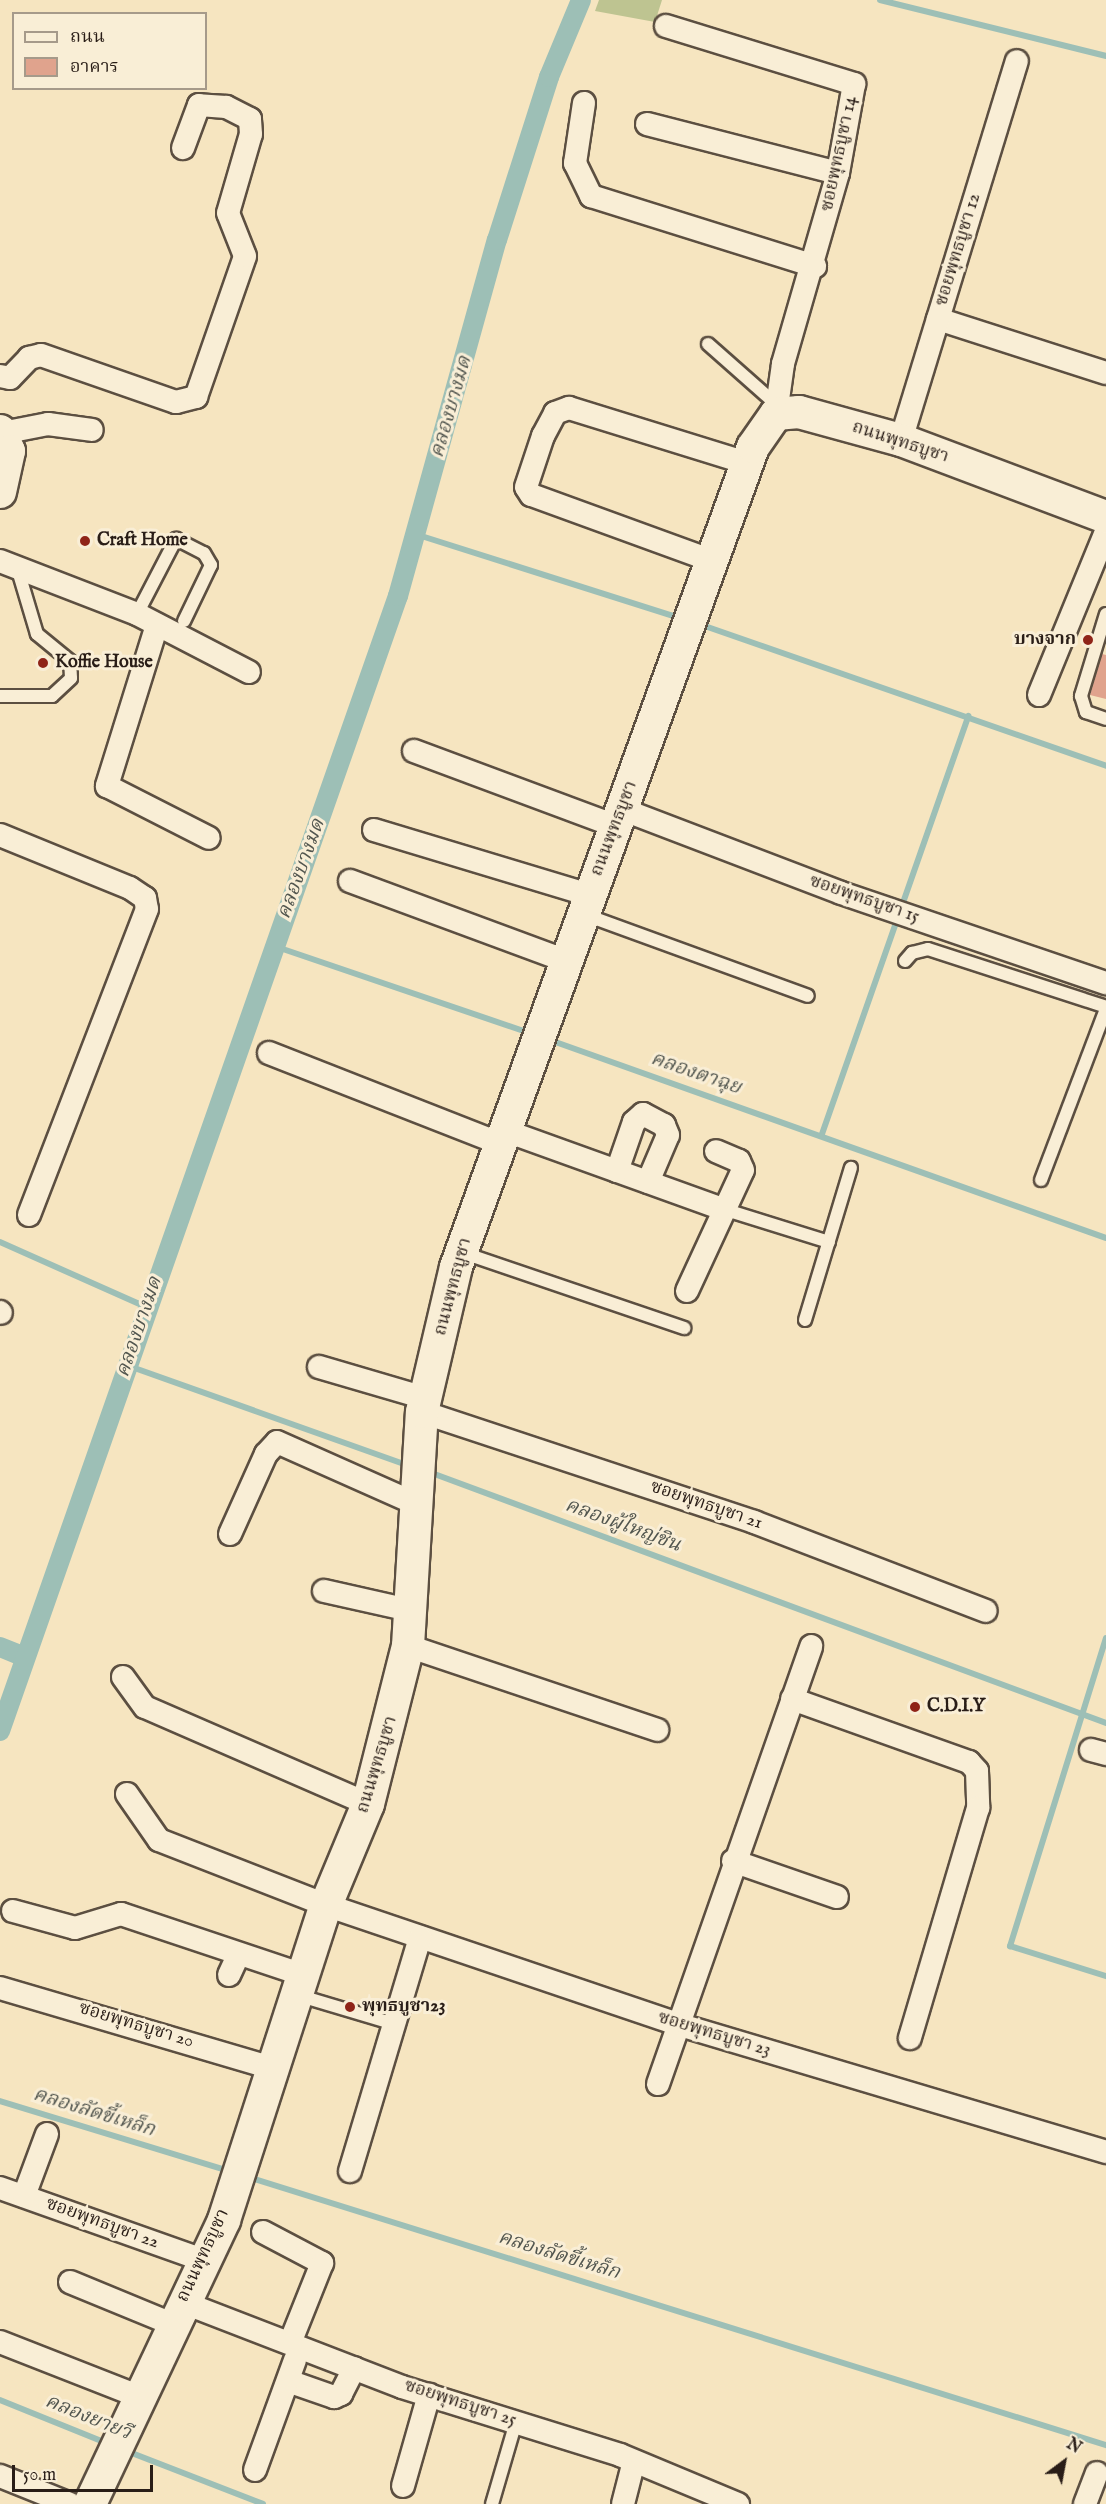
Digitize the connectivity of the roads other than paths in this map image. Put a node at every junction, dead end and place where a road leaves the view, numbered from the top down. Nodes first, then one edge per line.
1 (666, 26) dead end
2 (1017, 61) dead end
3 (584, 103) dead end
4 (647, 124) dead end
5 (183, 148) dead end
6 (838, 173) junction
7 (815, 266) junction
8 (938, 319) junction
9 (708, 344) dead end
10 (1106, 373) edge
11 (1, 380) edge
12 (777, 410) junction
13 (92, 430) dead end
14 (1, 432) edge
15 (901, 440) junction
16 (747, 463) junction
17 (0, 492) edge
18 (1106, 517) edge
19 (1106, 532) edge
20 (710, 560) junction
21 (8, 564) edge
22 (137, 614) junction
23 (1106, 614) edge
24 (184, 621) dead end
25 (157, 625) junction
26 (249, 672) dead end
27 (1039, 695) dead end
28 (0, 696) edge
29 (1106, 719) edge
30 (414, 751) dead end
31 (621, 818) junction
32 (374, 830) dead end
33 (0, 835) edge
34 (209, 838) dead end
35 (350, 881) dead end
36 (586, 904) junction
37 (564, 960) junction
38 (905, 961) dead end
39 (1106, 982) edge
40 (808, 996) dead end
41 (1106, 1008) edge
42 (269, 1053) dead end
43 (503, 1137) junction
44 (716, 1151) dead end
45 (851, 1168) dead end
46 (617, 1171) junction
47 (1041, 1180) dead end
48 (648, 1182) junction
49 (723, 1209) junction
50 (28, 1215) dead end
51 (828, 1242) junction
52 (461, 1252) junction
53 (687, 1291) dead end
54 (805, 1320) dead end
55 (684, 1328) dead end
56 (319, 1368) dead end
57 (424, 1405) junction
58 (417, 1482) junction
59 (230, 1534) dead end
60 (324, 1591) dead end
61 (409, 1610) junction
62 (986, 1611) dead end
63 (408, 1646) junction
64 (811, 1646) dead end
65 (123, 1677) dead end
66 (792, 1699) junction
67 (657, 1730) dead end
68 (128, 1794) dead end
69 (368, 1804) junction
70 (733, 1861) junction
71 (837, 1897) dead end
72 (326, 1905) junction
73 (13, 1911) dead end
74 (420, 1937) junction
75 (239, 1954) junction
76 (229, 1975) dead end
77 (299, 1985) junction
78 (0, 1988) edge
79 (394, 2024) junction
80 (677, 2024) junction
81 (910, 2038) dead end
82 (271, 2068) junction
83 (658, 2084) dead end
84 (47, 2134) dead end
85 (1106, 2152) edge
86 (350, 2172) dead end
87 (0, 2188) edge
88 (24, 2196) junction
89 (263, 2232) dead end
90 (203, 2260) junction
91 (70, 2282) dead end
92 (177, 2313) junction
93 (0, 2342) edge
94 (291, 2361) junction
95 (354, 2368) junction
96 (429, 2395) junction
97 (138, 2396) junction
98 (516, 2422) junction
99 (634, 2461) junction
100 (255, 2470) dead end
101 (1096, 2474) dead end
102 (0, 2476) edge
103 (404, 2486) dead end
104 (707, 2498) edge
105 (70, 2504) edge
106 (90, 2504) edge
107 (492, 2504) edge
108 (622, 2504) edge
109 (738, 2504) edge
110 (1085, 2504) edge

1 - 6 street, ซอยพุทธบูชา 14
2 - 8 street, ซอยพุทธบูชา 12
3 - 7 street
4 - 6 street
5 - 11 street
6 - 7 street, ซอยพุทธบูชา 14
7 - 12 street, ซอยพุทธบูชา 14
8 - 10 street
8 - 15 street, ซอยพุทธบูชา 12
9 - 12 lane
12 - 15 main road, ถนนพุทธบูชา
12 - 16 main road, ถนนพุทธบูชา
13 - 14 street
14 - 17 main road
15 - 18 main road, ถนนพุทธบูชา
16 - 20 main road, ถนนพุทธบูชา
16 - 20 street
19 - 27 street
20 - 31 main road, ถนนพุทธบูชา
21 - 22 street
21 - 28 lane
22 - 24 lane
22 - 25 street
23 - 29 lane
25 - 26 street
25 - 34 street
30 - 31 street, ซอยพุทธบูชา 15
31 - 36 main road, ถนนพุทธบูชา
31 - 39 street, ซอยพุทธบูชา 15
32 - 36 street
33 - 50 street
35 - 37 street
36 - 37 main road, ถนนพุทธบูชา
36 - 40 lane
37 - 43 main road, ถนนพุทธบูชา
38 - 41 lane
41 - 47 lane
42 - 43 street
43 - 46 street
43 - 52 main road, ถนนพุทธบูชา
44 - 49 street
45 - 51 lane
46 - 48 street
46 - 48 street
48 - 49 street
49 - 51 lane
49 - 53 street
51 - 54 lane
52 - 55 lane
52 - 57 main road, ถนนพุทธบูชา
56 - 57 street, ซอยพุทธบูชา 21
57 - 58 main road, ถนนพุทธบูชา
57 - 62 street, ซอยพุทธบูชา 21
58 - 59 street
58 - 61 main road, ถนนพุทธบูชา
60 - 61 street
61 - 63 main road, ถนนพุทธบูชา
63 - 67 street
63 - 69 main road, ถนนพุทธบูชา
64 - 66 street
65 - 69 street
66 - 70 street
66 - 81 street
68 - 72 street, ซอยพุทธบูชา 23
69 - 72 main road, ถนนพุทธบูชา
70 - 71 street
70 - 80 street
72 - 74 street, ซอยพุทธบูชา 23
72 - 77 main road, ถนนพุทธบูชา
73 - 75 street
74 - 79 street
74 - 80 street, ซอยพุทธบูชา 23
75 - 76 street
75 - 77 street
77 - 79 lane
77 - 82 main road, ถนนพุทธบูชา
78 - 82 street, ซอยพุทธบูชา 20
79 - 86 street
80 - 83 street
80 - 85 street, ซอยพุทธบูชา 23
82 - 90 main road, ถนนพุทธบูชา
84 - 88 street
87 - 88 street, ซอยพุทธบูชา 22
88 - 90 street, ซอยพุทธบูชา 22
89 - 94 street
90 - 92 main road, ถนนพุทธบูชา
91 - 92 street, ซอยพุทธบูชา 25
92 - 94 street, ซอยพุทธบูชา 25
92 - 97 main road, ถนนพุทธบูชา
93 - 97 street
94 - 95 street, ซอยพุทธบูชา 25
94 - 95 street
94 - 100 street
95 - 96 street, ซอยพุทธบูชา 25
96 - 98 street, ซอยพุทธบูชา 25
96 - 103 street
97 - 106 main road, ถนนพุทธบูชา
98 - 99 street, ซอยพุทธบูชา 25
98 - 107 lane
99 - 104 street, ซอยพุทธบูชา 25
99 - 108 street
101 - 110 street
102 - 105 street
104 - 109 street, ซอยพุทธบูชา 25

